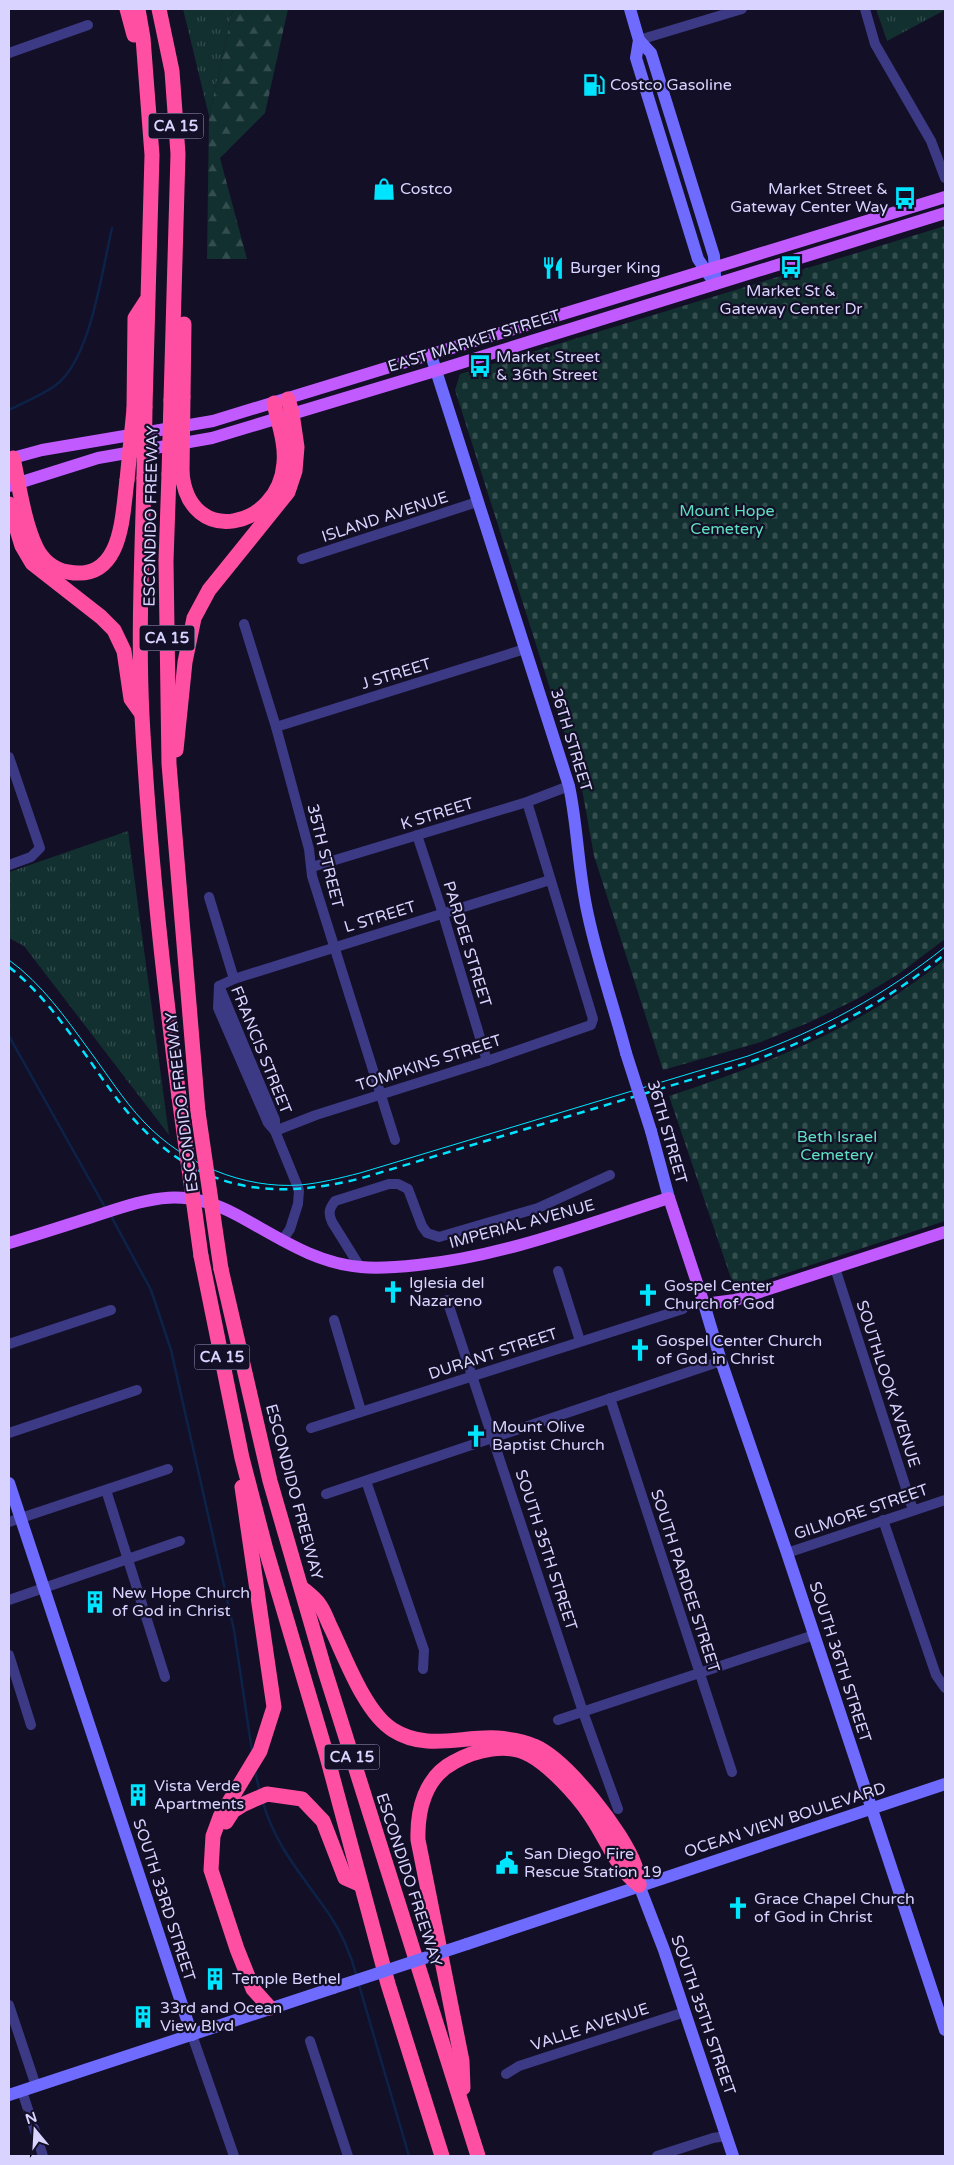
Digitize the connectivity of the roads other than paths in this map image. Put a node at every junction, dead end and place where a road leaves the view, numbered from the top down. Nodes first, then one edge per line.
1 (127, 9) edge
2 (138, 9) edge
3 (159, 9) edge
4 (630, 9) edge
5 (742, 9) edge
6 (865, 9) edge
7 (88, 25) dead end
8 (639, 40) junction
9 (9, 52) edge
10 (144, 80) junction
11 (945, 178) edge
12 (945, 197) edge
13 (945, 213) edge
14 (710, 270) junction
15 (715, 284) junction
16 (431, 355) junction
17 (435, 371) junction
18 (285, 405) junction
19 (140, 408) junction
20 (277, 418) junction
21 (11, 458) edge
22 (175, 474) junction
23 (14, 484) edge
24 (477, 502) junction
25 (9, 504) edge
26 (302, 559) dead end
27 (244, 624) dead end
28 (525, 649) junction
29 (142, 716) junction
30 (276, 727) junction
31 (9, 756) edge
32 (570, 786) junction
33 (171, 802) junction
34 (527, 802) junction
35 (416, 836) junction
36 (9, 865) edge
37 (312, 867) junction
38 (550, 880) junction
39 (209, 897) dead end
40 (443, 914) junction
41 (334, 947) junction
42 (234, 979) junction
43 (219, 986) joint
44 (487, 1061) junction
45 (380, 1095) junction
46 (276, 1131) junction
47 (395, 1140) dead end
48 (610, 1175) dead end
49 (669, 1198) junction
50 (945, 1232) edge
51 (282, 1241) junction
52 (9, 1243) edge
53 (360, 1267) junction
54 (835, 1268) junction
55 (558, 1271) dead end
56 (447, 1300) dead end
57 (704, 1304) junction
58 (684, 1309) dead end
59 (111, 1310) dead end
60 (334, 1320) dead end
61 (580, 1341) junction
62 (9, 1344) edge
63 (721, 1361) junction
64 (473, 1377) junction
65 (137, 1390) dead end
66 (610, 1398) junction
67 (362, 1411) junction
68 (311, 1428) dead end
69 (9, 1433) edge
70 (491, 1437) junction
71 (242, 1458) junction
72 (168, 1469) dead end
73 (366, 1481) junction
74 (9, 1483) edge
75 (106, 1490) junction
76 (326, 1494) dead end
77 (945, 1500) edge
78 (912, 1510) junction
79 (14, 1520) edge
80 (883, 1520) junction
81 (180, 1541) dead end
82 (787, 1553) junction
83 (129, 1560) junction
84 (301, 1587) junction
85 (42, 1588) junction
86 (9, 1600) edge
87 (814, 1635) junction
88 (9, 1656) edge
89 (423, 1669) dead end
90 (700, 1674) junction
91 (165, 1677) dead end
92 (945, 1688) edge
93 (583, 1712) junction
94 (558, 1720) dead end
95 (31, 1725) dead end
96 (732, 1772) dead end
97 (945, 1784) edge
98 (872, 1809) junction
99 (618, 1810) dead end
100 (361, 1885) junction
101 (639, 1885) junction
102 (941, 2004) edge
103 (9, 2005) edge
104 (270, 2008) junction
105 (685, 2012) junction
106 (945, 2030) edge
107 (192, 2035) junction
108 (310, 2041) dead end
109 (506, 2074) dead end
110 (36, 2086) junction
111 (22, 2091) junction
112 (9, 2095) edge
113 (464, 2109) junction
114 (726, 2136) junction
115 (43, 2156) edge
116 (234, 2156) edge
117 (348, 2156) edge
118 (442, 2156) edge
119 (478, 2156) edge
120 (657, 2156) edge
121 (733, 2156) edge

1 - 10 highway
2 - 10 highway, CA 15
3 - 22 highway, ESCONDIDO FREEWAY / CA 15, bridge
4 - 8 main road
5 - 8 street
6 - 11 street
7 - 9 street
8 - 14 main road
10 - 19 highway, CA 15
12 - 14 main road, EAST MARKET STREET
13 - 15 main road, EAST MARKET STREET
14 - 15 main road
14 - 16 main road, EAST MARKET STREET
15 - 17 main road, EAST MARKET STREET
16 - 17 main road, 36TH STREET
16 - 18 main road, EAST MARKET STREET
17 - 18 main road, EAST MARKET STREET
17 - 24 main road, 36TH STREET
18 - 20 highway
18 - 21 main road, EAST MARKET STREET
18 - 33 highway
19 - 23 highway, bridge
19 - 29 highway, ESCONDIDO FREEWAY / CA 15, bridge
20 - 22 highway
20 - 23 main road
21 - 23 highway
22 - 33 highway, ESCONDIDO FREEWAY / CA 15
24 - 26 street, ISLAND AVENUE
24 - 28 main road, 36TH STREET
25 - 29 highway
27 - 30 street, 35TH STREET
28 - 30 street, J STREET
28 - 32 main road, 36TH STREET
29 - 71 highway, ESCONDIDO FREEWAY / CA 15, bridge
30 - 37 street, 35TH STREET
31 - 36 street
32 - 34 street, K STREET
32 - 49 main road, 36TH STREET, bridge
33 - 84 highway, ESCONDIDO FREEWAY / CA 15, bridge
34 - 35 street, K STREET
34 - 38 street
35 - 37 street, K STREET
35 - 40 street, PARDEE STREET
37 - 41 street, 35TH STREET
38 - 40 street, L STREET
38 - 44 street, TOMPKINS STREET
39 - 42 street, FRANCIS STREET
40 - 41 street, L STREET
40 - 44 street, PARDEE STREET
41 - 42 street, L STREET
41 - 45 street, 35TH STREET
42 - 43 street, L STREET
43 - 46 street, FRANCIS STREET
44 - 45 street, TOMPKINS STREET
45 - 46 street, TOMPKINS STREET
45 - 47 street, 35TH STREET
46 - 51 street, FRANCIS STREET
48 - 53 street
49 - 53 main road, IMPERIAL AVENUE
49 - 57 main road
50 - 54 main road
51 - 52 main road, IMPERIAL AVENUE
51 - 53 main road, IMPERIAL AVENUE
54 - 57 main road
54 - 78 street, SOUTHLOOK AVENUE
55 - 61 street
56 - 64 street, SOUTH 35TH STREET
57 - 63 main road, SOUTH 36TH STREET
58 - 61 street, DURANT STREET
59 - 62 street
60 - 67 street
61 - 64 street, DURANT STREET
63 - 66 street
63 - 82 main road, SOUTH 36TH STREET
64 - 67 street, DURANT STREET
64 - 70 street, SOUTH 35TH STREET
65 - 69 street
66 - 70 street
66 - 90 street, SOUTH PARDEE STREET
67 - 68 street, DURANT STREET
70 - 73 street
70 - 93 street, SOUTH 35TH STREET
71 - 100 highway, ESCONDIDO FREEWAY / CA 15
71 - 104 highway
72 - 75 street
73 - 76 street
73 - 89 street
74 - 79 main road, SOUTH 33RD STREET
75 - 79 street
75 - 83 street
77 - 78 street, GILMORE STREET
78 - 80 street, GILMORE STREET
79 - 85 main road, SOUTH 33RD STREET
80 - 82 street, GILMORE STREET
80 - 92 street
81 - 83 street
82 - 87 main road, SOUTH 36TH STREET
83 - 85 street
83 - 91 street
84 - 101 highway
84 - 113 highway, ESCONDIDO FREEWAY / CA 15
85 - 86 street
85 - 107 main road, SOUTH 33RD STREET
87 - 90 street
87 - 98 main road, SOUTH 36TH STREET
88 - 95 street
90 - 93 street
90 - 96 street, SOUTH PARDEE STREET
93 - 94 street
93 - 99 street, SOUTH 35TH STREET
97 - 98 main road, OCEAN VIEW BOULEVARD
98 - 101 main road, OCEAN VIEW BOULEVARD
98 - 102 main road, SOUTH 36TH STREET
100 - 104 highway
100 - 118 highway, ESCONDIDO FREEWAY / CA 15
101 - 104 main road, OCEAN VIEW BOULEVARD, bridge
101 - 105 main road, SOUTH 35TH STREET
101 - 113 highway
102 - 106 main road, SOUTH 36TH STREET
103 - 110 street
104 - 107 main road, OCEAN VIEW BOULEVARD
105 - 109 street, VALLE AVENUE
105 - 114 main road, SOUTH 35TH STREET
107 - 110 main road, OCEAN VIEW BOULEVARD
107 - 116 street, SOUTH 33RD STREET
108 - 117 street
110 - 111 main road, OCEAN VIEW BOULEVARD
111 - 112 main road, OCEAN VIEW BOULEVARD
111 - 115 street
113 - 119 highway, ESCONDIDO FREEWAY / CA 15
114 - 120 street
114 - 121 main road, SOUTH 35TH STREET

